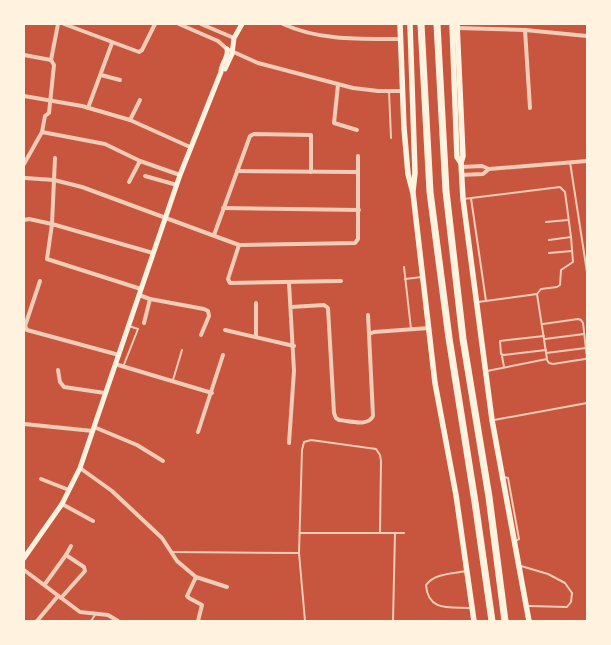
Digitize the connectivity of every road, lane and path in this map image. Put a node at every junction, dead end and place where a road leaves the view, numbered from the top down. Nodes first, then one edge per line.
1 (58, 24) edge
2 (64, 24) edge
3 (154, 24) edge
4 (179, 24) edge
5 (201, 24) edge
6 (242, 24) edge
7 (283, 24) edge
8 (400, 24) edge
9 (410, 24) edge
10 (421, 24) edge
11 (436, 24) edge
12 (455, 25) edge
13 (525, 30) junction
14 (587, 36) edge
15 (234, 38) junction
16 (401, 39) junction
17 (112, 44) junction
18 (229, 52) junction
19 (24, 55) edge
20 (51, 60) junction
21 (101, 75) junction
22 (120, 80) dead end
23 (338, 85) junction
24 (389, 91) junction
25 (402, 91) junction
26 (24, 96) edge
27 (50, 100) junction
28 (140, 100) dead end
29 (88, 108) junction
30 (530, 108) dead end
31 (130, 120) junction
32 (357, 130) dead end
33 (42, 132) junction
34 (391, 138) dead end
35 (190, 147) junction
36 (358, 156) dead end
37 (55, 158) dead end
38 (140, 161) junction
39 (587, 161) edge
40 (570, 162) junction
41 (24, 164) edge
42 (461, 165) junction
43 (490, 169) junction
44 (237, 171) junction
45 (311, 172) junction
46 (358, 172) junction
47 (180, 175) junction
48 (462, 175) junction
49 (145, 176) dead end
50 (25, 178) edge
51 (54, 180) junction
52 (129, 182) dead end
53 (177, 185) junction
54 (413, 193) junction
55 (471, 198) junction
56 (463, 199) junction
57 (223, 208) junction
58 (359, 210) junction
59 (165, 218) junction
60 (24, 220) edge
61 (569, 220) junction
62 (546, 222) dead end
63 (52, 224) junction
64 (214, 235) junction
65 (572, 237) junction
66 (550, 240) dead end
67 (239, 245) junction
68 (572, 251) junction
69 (153, 253) junction
70 (549, 253) dead end
71 (404, 267) dead end
72 (587, 272) edge
73 (422, 278) junction
74 (406, 279) junction
75 (40, 281) dead end
76 (341, 281) dead end
77 (289, 284) junction
78 (140, 292) junction
79 (537, 294) junction
80 (150, 299) junction
81 (486, 301) junction
82 (476, 302) junction
83 (256, 303) dead end
84 (292, 306) junction
85 (368, 315) dead end
86 (144, 323) dead end
87 (543, 324) junction
88 (128, 326) junction
89 (429, 328) junction
90 (410, 329) junction
91 (25, 330) edge
92 (224, 330) dead end
93 (369, 334) junction
94 (584, 334) junction
95 (201, 336) dead end
96 (256, 337) junction
97 (544, 337) junction
98 (294, 346) junction
99 (586, 348) junction
100 (182, 350) dead end
101 (546, 351) junction
102 (119, 355) junction
103 (223, 355) dead end
104 (502, 356) junction
105 (547, 360) junction
106 (115, 364) junction
107 (123, 367) junction
108 (504, 367) junction
109 (58, 370) dead end
110 (484, 371) junction
111 (172, 382) junction
112 (106, 393) junction
113 (212, 393) junction
114 (587, 403) edge
115 (492, 420) junction
116 (24, 424) edge
117 (93, 429) junction
118 (198, 432) dead end
119 (289, 443) dead end
120 (164, 461) dead end
121 (80, 468) junction
122 (41, 479) dead end
123 (69, 490) junction
124 (62, 504) junction
125 (93, 521) dead end
126 (300, 533) junction
127 (380, 533) junction
128 (395, 533) junction
129 (404, 533) dead end
130 (71, 546) dead end
131 (26, 550) edge
132 (172, 552) junction
133 (299, 554) junction
134 (66, 555) junction
135 (24, 558) edge
136 (519, 566) junction
137 (24, 570) edge
138 (468, 571) junction
139 (196, 577) junction
140 (45, 584) junction
141 (227, 587) dead end
142 (60, 597) junction
143 (527, 606) junction
144 (472, 608) junction
145 (96, 614) junction
146 (38, 621) edge
147 (91, 621) edge
148 (118, 621) edge
149 (198, 621) edge
150 (305, 621) edge
151 (393, 621) edge
152 (474, 621) edge
153 (492, 621) edge
154 (506, 621) edge
155 (529, 621) edge

1 - 20 street
2 - 17 street
3 - 17 street
4 - 18 street
5 - 15 street
6 - 15 main road
7 - 16 street
8 - 16 main road
9 - 54 main road
10 - 153 highway
11 - 154 highway
12 - 13 street
12 - 42 main road
12 - 42 main road
13 - 14 street
13 - 30 street
15 - 18 main road
16 - 25 main road
17 - 21 street
18 - 23 street
18 - 35 main road
19 - 20 street
20 - 27 street
21 - 22 street
21 - 29 street
23 - 24 street
23 - 32 street
24 - 25 street
24 - 34 lane
25 - 54 main road
26 - 27 street
27 - 29 street
27 - 33 street
28 - 31 street
29 - 31 street
31 - 35 street
33 - 38 street
33 - 41 street
35 - 47 main road
36 - 46 street
37 - 51 street
38 - 47 street
38 - 52 street
39 - 40 street
40 - 43 street
40 - 72 lane
42 - 43 street
42 - 48 main road
43 - 48 street
44 - 45 street
44 - 45 street
44 - 57 street
45 - 46 street
46 - 58 street
47 - 53 main road
48 - 56 main road
49 - 53 street
50 - 51 street
51 - 59 street
51 - 63 street
53 - 59 main road
54 - 73 main road
55 - 56 lane
55 - 61 lane
55 - 81 lane
56 - 82 main road
57 - 58 street
57 - 64 street
58 - 67 street
59 - 64 street
59 - 69 main road
60 - 63 street
61 - 62 lane
61 - 65 lane
63 - 69 street
63 - 78 street
64 - 67 street
65 - 66 lane
65 - 68 lane
67 - 77 street
68 - 70 lane
68 - 79 lane
69 - 78 main road
71 - 74 lane
73 - 74 lane
73 - 89 main road
74 - 90 lane
75 - 91 street
76 - 77 street
77 - 84 street
78 - 80 street
78 - 88 main road
79 - 81 lane
79 - 87 lane
80 - 86 street
80 - 95 street
81 - 82 lane
82 - 110 main road
83 - 96 street
84 - 93 street
84 - 98 street
85 - 93 street
87 - 94 lane
87 - 97 lane
88 - 102 main road
88 - 107 lane
89 - 90 street
89 - 138 main road
90 - 93 street
91 - 102 street
92 - 96 street
94 - 97 lane
94 - 99 lane
96 - 98 street
97 - 101 lane
97 - 104 lane
98 - 119 street
99 - 101 lane
99 - 105 lane
100 - 111 lane
101 - 104 lane
101 - 105 lane
102 - 106 main road
103 - 113 street
104 - 108 lane
105 - 108 lane
106 - 107 street
106 - 112 main road
107 - 111 street
108 - 110 lane
109 - 112 street
110 - 115 main road
111 - 113 street
112 - 117 main road
113 - 118 street
114 - 115 lane
115 - 136 main road
116 - 117 street
117 - 120 street
117 - 121 main road
121 - 123 main road
121 - 132 street
122 - 123 street
123 - 124 main road
124 - 125 street
124 - 131 main road
126 - 127 lane
126 - 127 lane
126 - 133 lane
127 - 128 lane
128 - 129 lane
128 - 151 lane
130 - 134 street
131 - 135 main road
132 - 133 lane
132 - 139 street
133 - 150 lane
134 - 140 street
134 - 142 street
136 - 143 main road
136 - 143 lane
137 - 140 street
138 - 144 main road
138 - 144 lane
139 - 141 street
139 - 149 street
140 - 142 street
142 - 145 street
142 - 146 street
143 - 155 main road
144 - 152 main road
145 - 147 lane
145 - 148 street

